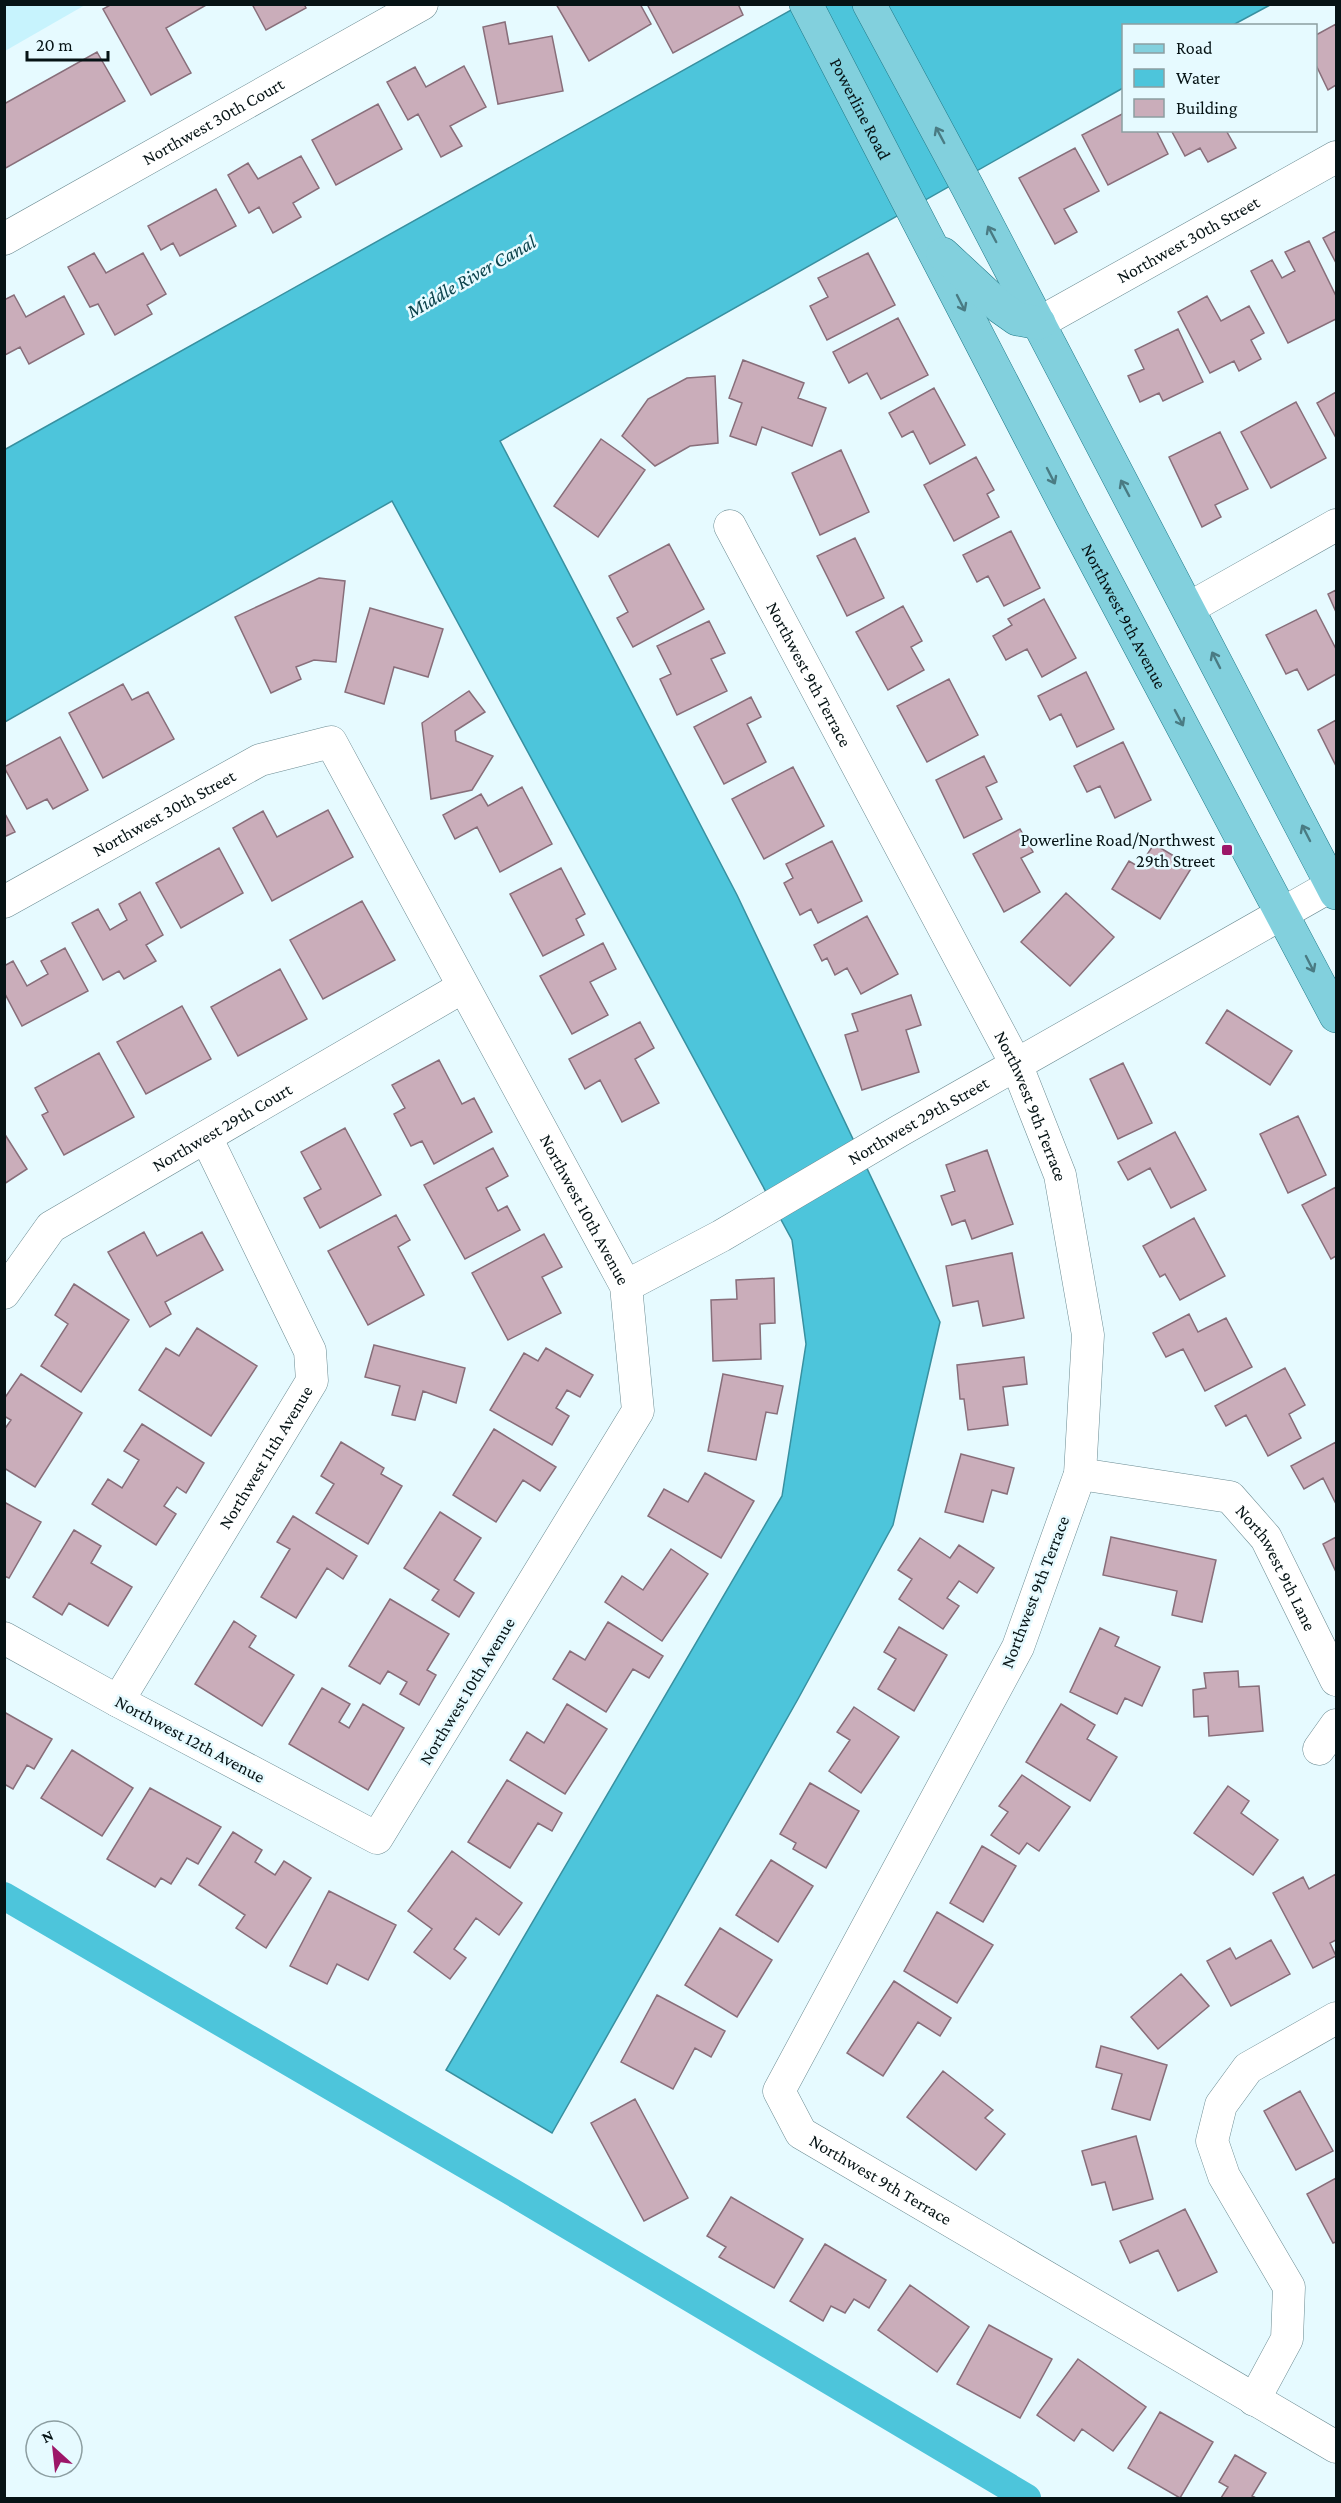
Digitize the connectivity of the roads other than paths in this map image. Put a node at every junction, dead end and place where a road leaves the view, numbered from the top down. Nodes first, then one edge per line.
1 (422, 4) edge
2 (806, 4) edge
3 (869, 4) edge
4 (1336, 157) edge
5 (914, 214) joint
6 (4, 239) edge
7 (929, 242) junction
8 (1039, 323) junction
9 (1336, 525) edge
10 (730, 526) dead end
11 (1189, 608) junction
12 (332, 742) joint
13 (1335, 887) edge
14 (4, 902) edge
15 (1283, 913) junction
16 (463, 987) junction
17 (1336, 1016) edge
18 (1017, 1066) junction
19 (206, 1137) junction
20 (626, 1286) junction
21 (6, 1288) edge
22 (1080, 1474) junction
23 (4, 1638) edge
24 (1336, 1680) edge
25 (118, 1701) junction
26 (377, 1838) joint
27 (1336, 2018) edge
28 (1254, 2400) junction
29 (1336, 2447) edge

1 - 6 street, Northwest 30th Court
2 - 5 main road, Powerline Road
8 -> 3 main road
4 - 8 street, Northwest 30th Street
5 - 7 main road, Northwest 9th Avenue
7 - 8 main road
7 -> 15 main road, Northwest 9th Avenue
11 -> 8 main road
9 - 11 street
10 - 18 street, Northwest 9th Terrace
13 -> 11 main road
12 - 14 street, Northwest 30th Street
12 - 16 street, Northwest 10th Avenue
13 - 15 street, Northwest 29th Street
15 -> 17 main road, Northwest 9th Avenue
15 - 18 street, Northwest 29th Street
16 - 19 street, Northwest 29th Court
16 - 20 street, Northwest 10th Avenue
18 - 20 street, Northwest 29th Street
18 - 22 street, Northwest 9th Terrace
19 - 21 street, Northwest 29th Court
19 - 25 street, Northwest 11th Avenue
20 - 26 street, Northwest 10th Avenue
22 - 24 street, Northwest 9th Lane
22 - 28 street, Northwest 9th Terrace
23 - 25 street, Northwest 12th Avenue
25 - 26 street, Northwest 12th Avenue
27 - 28 street
28 - 29 street, Northwest 9th Terrace

